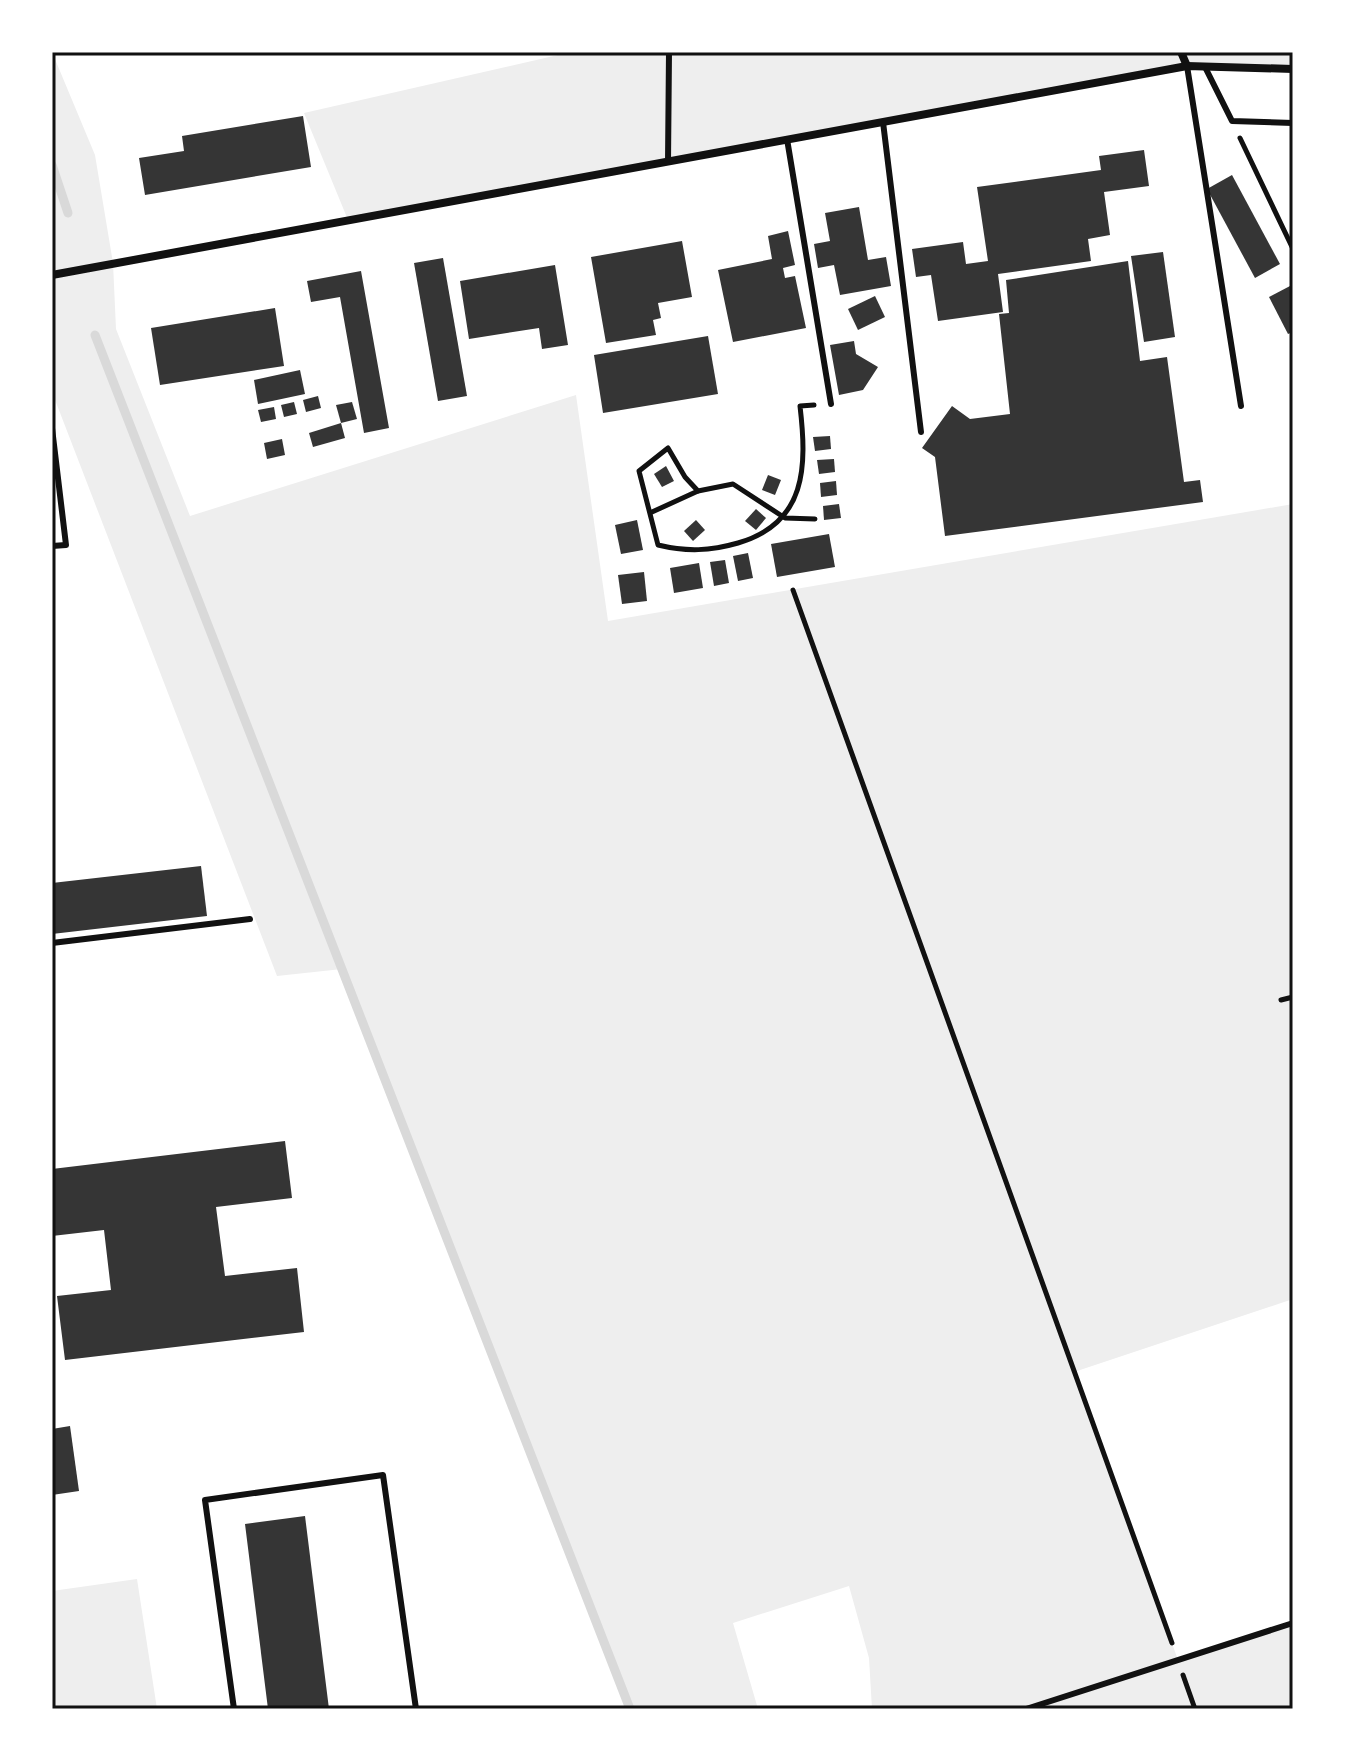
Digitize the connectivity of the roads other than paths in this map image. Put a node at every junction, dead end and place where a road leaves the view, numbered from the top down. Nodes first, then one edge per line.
1 (669, 52) edge
2 (1181, 52) edge
3 (1187, 66) junction
4 (1205, 67) junction
5 (1293, 69) edge
6 (883, 122) junction
7 (1293, 123) edge
8 (787, 139) junction
9 (668, 162) junction
10 (52, 275) edge
11 (831, 404) road end
12 (1241, 406) dead end
13 (52, 428) edge
14 (921, 432) dead end
15 (52, 546) edge
16 (250, 919) dead end
17 (52, 943) edge
18 (1293, 1623) edge
19 (234, 1709) edge
20 (416, 1709) edge
21 (1026, 1709) edge

1 - 9 lane
2 - 3 street
3 - 4 street
3 - 6 street
3 - 12 lane
4 - 5 street
4 - 7 lane
6 - 8 street
6 - 14 lane
8 - 9 street
8 - 11 lane
9 - 10 street
13 - 15 lane
16 - 17 lane
18 - 21 lane
19 - 20 lane

